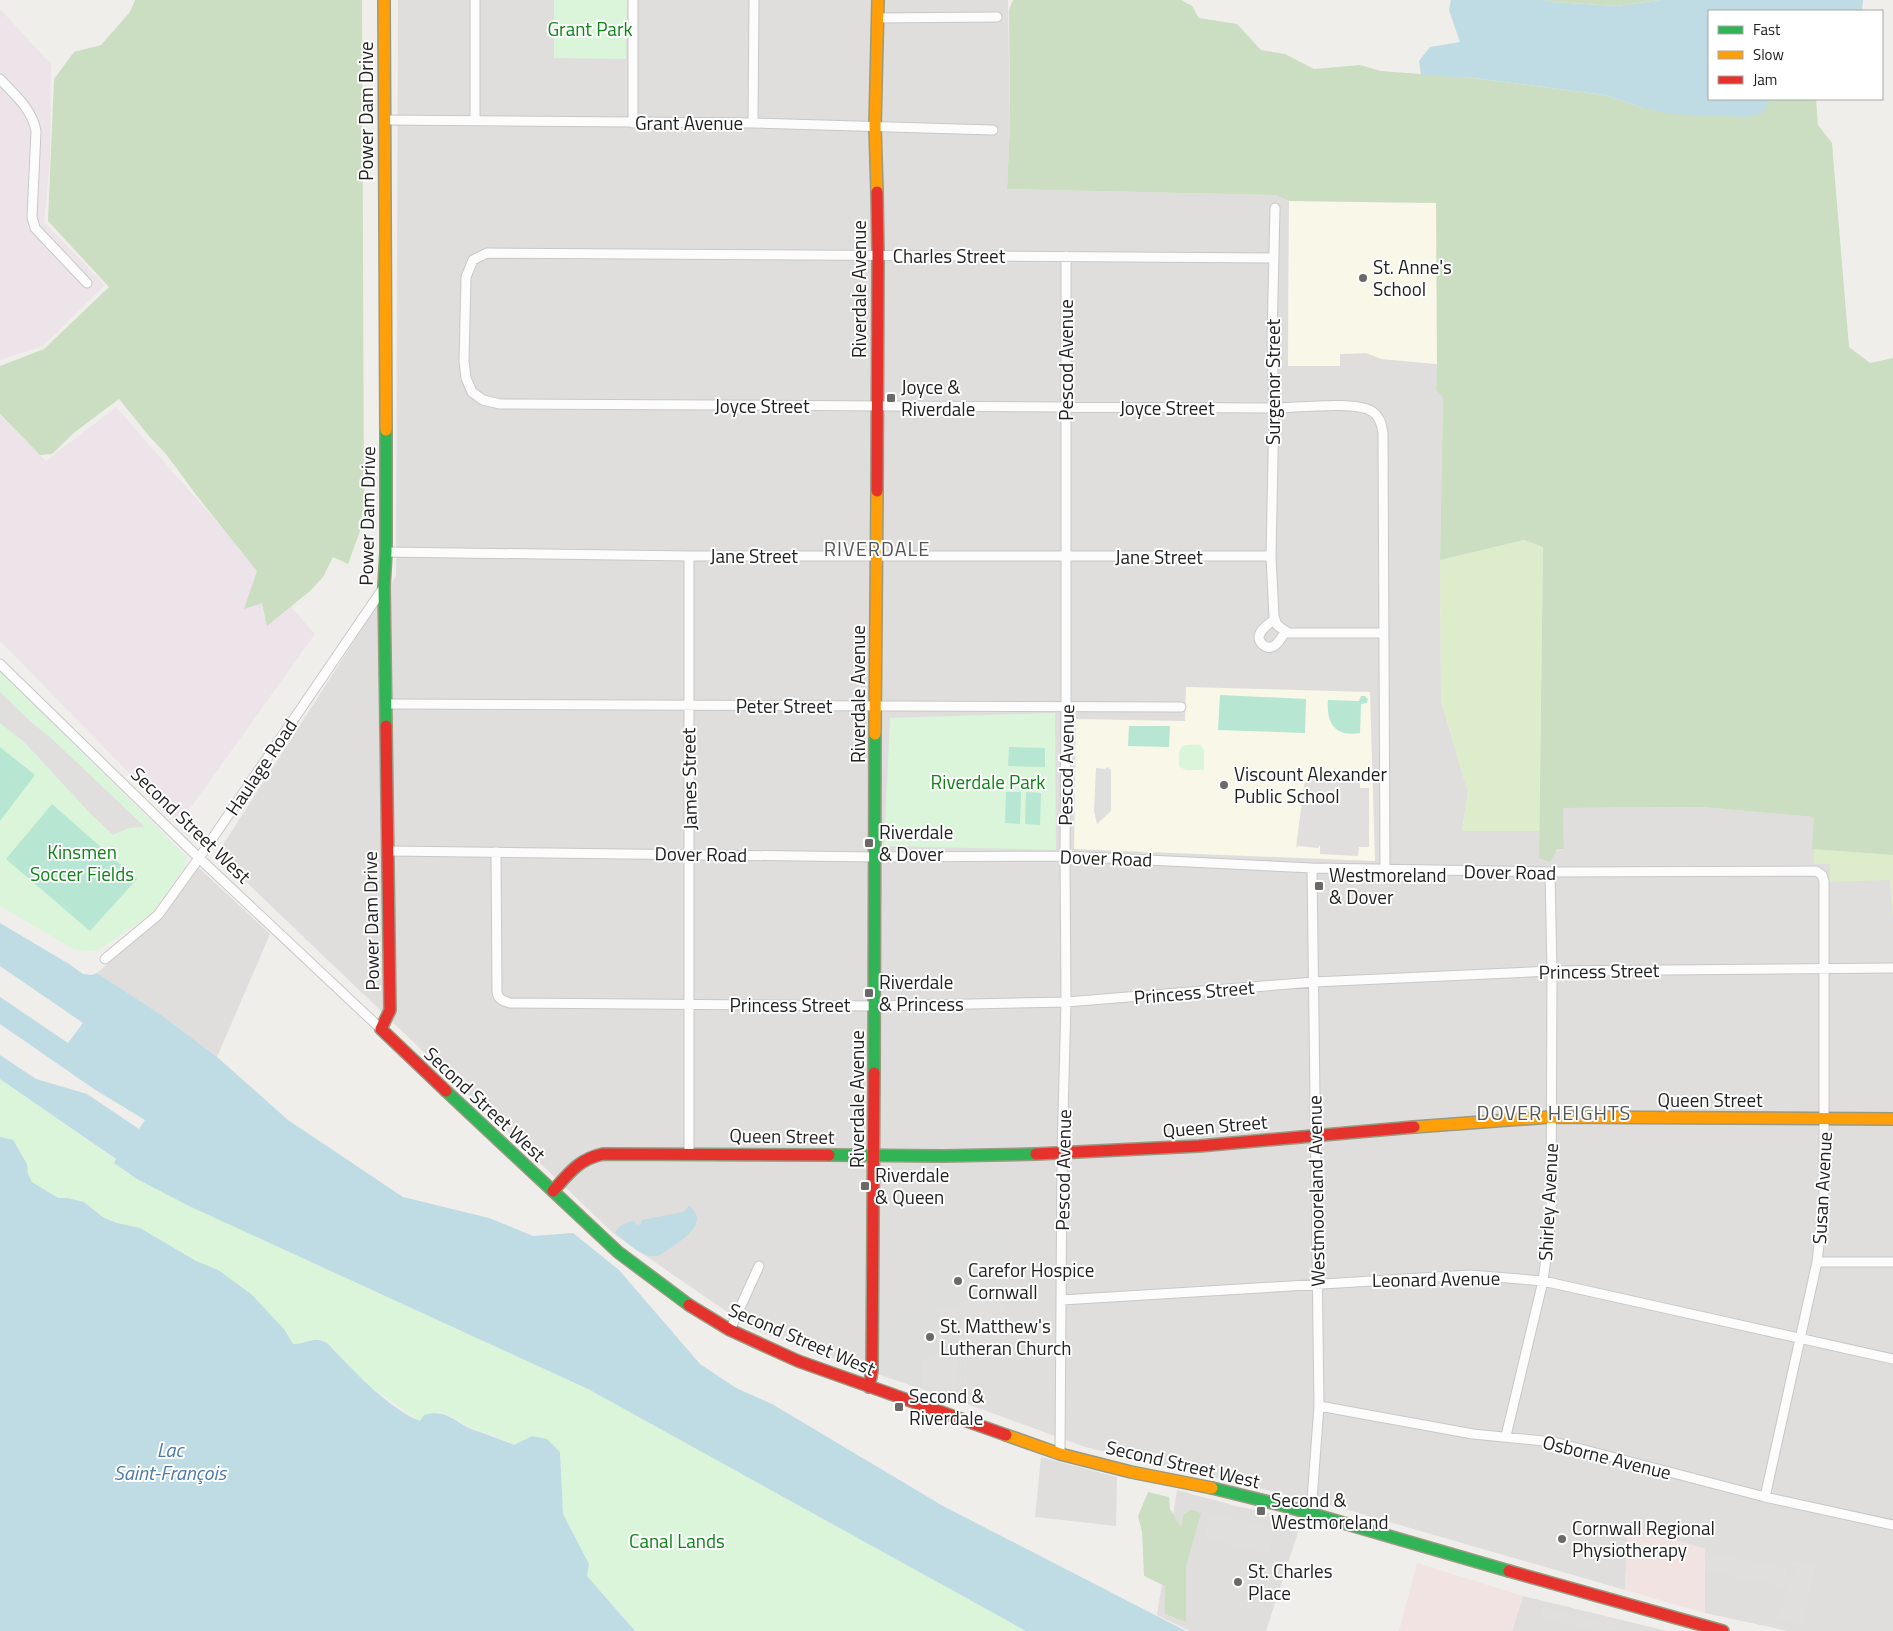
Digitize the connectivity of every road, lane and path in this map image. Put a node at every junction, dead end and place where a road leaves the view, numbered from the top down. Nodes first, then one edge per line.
1 (384, 0) edge
2 (475, 0) edge
3 (634, 0) edge
4 (754, 0) edge
5 (878, 0) edge
6 (997, 17) dead end
7 (877, 18) junction
8 (0, 79) edge
9 (384, 120) junction
10 (475, 120) junction
11 (633, 123) junction
12 (753, 123) junction
13 (875, 126) junction
14 (993, 130) dead end
15 (1275, 208) dead end
16 (878, 255) junction
17 (1066, 256) junction
18 (1274, 258) junction
19 (87, 282) dead end
20 (500, 404) joint
21 (876, 407) junction
22 (1066, 407) junction
23 (1274, 408) junction
24 (386, 552) junction
25 (689, 556) junction
26 (877, 556) junction
27 (1271, 556) junction
28 (1065, 557) junction
29 (384, 586) junction
30 (1274, 619) junction
31 (1285, 632) junction
32 (1382, 632) junction
33 (0, 664) edge
34 (387, 704) junction
35 (1066, 705) junction
36 (688, 706) junction
37 (876, 706) junction
38 (1181, 707) dead end
39 (388, 851) junction
40 (496, 852) junction
41 (690, 853) junction
42 (875, 856) junction
43 (1065, 856) junction
44 (199, 858) junction
45 (1312, 868) junction
46 (1385, 870) junction
47 (1550, 872) junction
48 (1822, 875) joint
49 (105, 959) dead end
50 (1825, 968) junction
51 (1893, 968) edge
52 (1552, 971) junction
53 (1314, 982) junction
54 (1066, 1002) junction
55 (689, 1005) junction
56 (874, 1006) junction
57 (381, 1029) junction
58 (1552, 1117) junction
59 (1825, 1119) junction
60 (1893, 1119) edge
61 (1314, 1135) junction
62 (688, 1153) junction
63 (874, 1154) junction
64 (1062, 1154) junction
65 (553, 1192) junction
66 (1817, 1262) junction
67 (1893, 1262) edge
68 (759, 1266) dead end
69 (1543, 1281) junction
70 (1317, 1283) junction
71 (1062, 1300) junction
72 (730, 1330) junction
73 (1801, 1338) junction
74 (1893, 1358) edge
75 (870, 1387) junction
76 (1319, 1406) junction
77 (1506, 1436) junction
78 (1060, 1454) junction
79 (1765, 1497) junction
80 (1310, 1513) junction
81 (1893, 1525) edge
82 (1723, 1631) edge

1 - 9 street, Power Dam Drive
2 - 10 street
3 - 11 street
4 - 12 street
5 - 7 street, Riverdale Avenue
6 - 7 street
7 - 13 street, Riverdale Avenue
8 - 19 street
9 - 10 street, Grant Avenue
9 - 24 street, Power Dam Drive
10 - 11 street, Grant Avenue
11 - 12 street, Grant Avenue
12 - 13 street, Grant Avenue
13 - 14 street, Grant Avenue
13 - 16 street, Riverdale Avenue
15 - 18 street, Surgenor Street
16 - 17 street, Charles Street
16 - 20 street, Charles Street
16 - 21 street, Riverdale Avenue
17 - 18 street, Charles Street
17 - 22 street, Pescod Avenue
18 - 23 street, Surgenor Street
20 - 21 street, Joyce Street
21 - 22 street, Joyce Street
21 - 26 street, Riverdale Avenue
22 - 23 street, Joyce Street
22 - 28 street, Pescod Avenue
23 - 27 street, Surgenor Street
23 - 32 street, Joyce Street
24 - 25 street, Jane Street
24 - 29 street, Power Dam Drive
25 - 26 street, Jane Street
25 - 36 street, James Street
26 - 28 street, Jane Street
26 - 37 street, Riverdale Avenue
27 - 28 street, Jane Street
27 - 30 street, Surgenor Street
28 - 35 street, Pescod Avenue
29 - 34 street, Power Dam Drive
29 - 44 street, Haulage Road
30 - 31 street
30 - 31 street
31 - 32 street
32 - 46 street, Joyce Street
33 - 44 street, Second Street West
34 - 36 street, Peter Street
34 - 39 street, Power Dam Drive
35 - 37 street, Peter Street
35 - 38 street, Peter Street
35 - 43 street, Pescod Avenue
36 - 37 street, Peter Street
36 - 41 street, James Street
37 - 42 street, Riverdale Avenue
39 - 40 street, Dover Road
39 - 57 street, Power Dam Drive
40 - 41 street, Dover Road
40 - 55 street, Princess Street
41 - 42 street, Dover Road
41 - 55 street, James Street
42 - 43 street, Dover Road
42 - 56 street, Riverdale Avenue
43 - 45 street, Dover Road
43 - 54 street, Pescod Avenue
44 - 49 street, Haulage Road
44 - 57 street, Second Street West
45 - 46 street, Dover Road
45 - 53 street, Westmooreland Avenue
46 - 47 street, Dover Road
47 - 48 street, Dover Road
47 - 52 street, Shirley Avenue
48 - 50 street, Susan Avenue
50 - 51 street, Princess Street
50 - 52 street, Princess Street
50 - 59 street, Susan Avenue
52 - 53 street, Princess Street
52 - 58 street, Shirley Avenue
53 - 54 street, Princess Street
53 - 61 street, Westmooreland Avenue
54 - 56 street, Princess Street
54 - 64 street, Pescod Avenue
55 - 56 street, Princess Street
55 - 62 street, James Street
56 - 63 street, Riverdale Avenue
57 - 65 street, Second Street West
58 - 59 street, Queen Street
58 - 61 street, Queen Street
58 - 69 street, Shirley Avenue
59 - 60 street, Queen Street
59 - 66 street, Susan Avenue
61 - 64 street, Queen Street
61 - 70 street, Westmooreland Avenue
62 - 63 street, Queen Street
62 - 65 street, Queen Street
63 - 64 street, Queen Street
63 - 75 street, Riverdale Avenue
64 - 71 street, Pescod Avenue
65 - 72 street, Second Street West
66 - 67 street
66 - 73 street, Susan Avenue
68 - 72 street
69 - 70 street, Leonard Avenue
69 - 73 street, Leonard Avenue
69 - 77 street, Shirley Avenue
70 - 71 street, Leonard Avenue
70 - 76 street, Westmooreland Avenue
71 - 78 street, Pescod Avenue
72 - 75 street, Second Street West
73 - 74 street, Leonard Avenue
73 - 79 street, Susan Avenue
75 - 78 street, Second Street West
76 - 77 street, Osborne Avenue
76 - 80 street, Westmooreland Avenue
77 - 79 street, Osborne Avenue
78 - 80 street, Second Street West
79 - 81 street, Osborne Avenue
80 - 82 street, Second Street West

